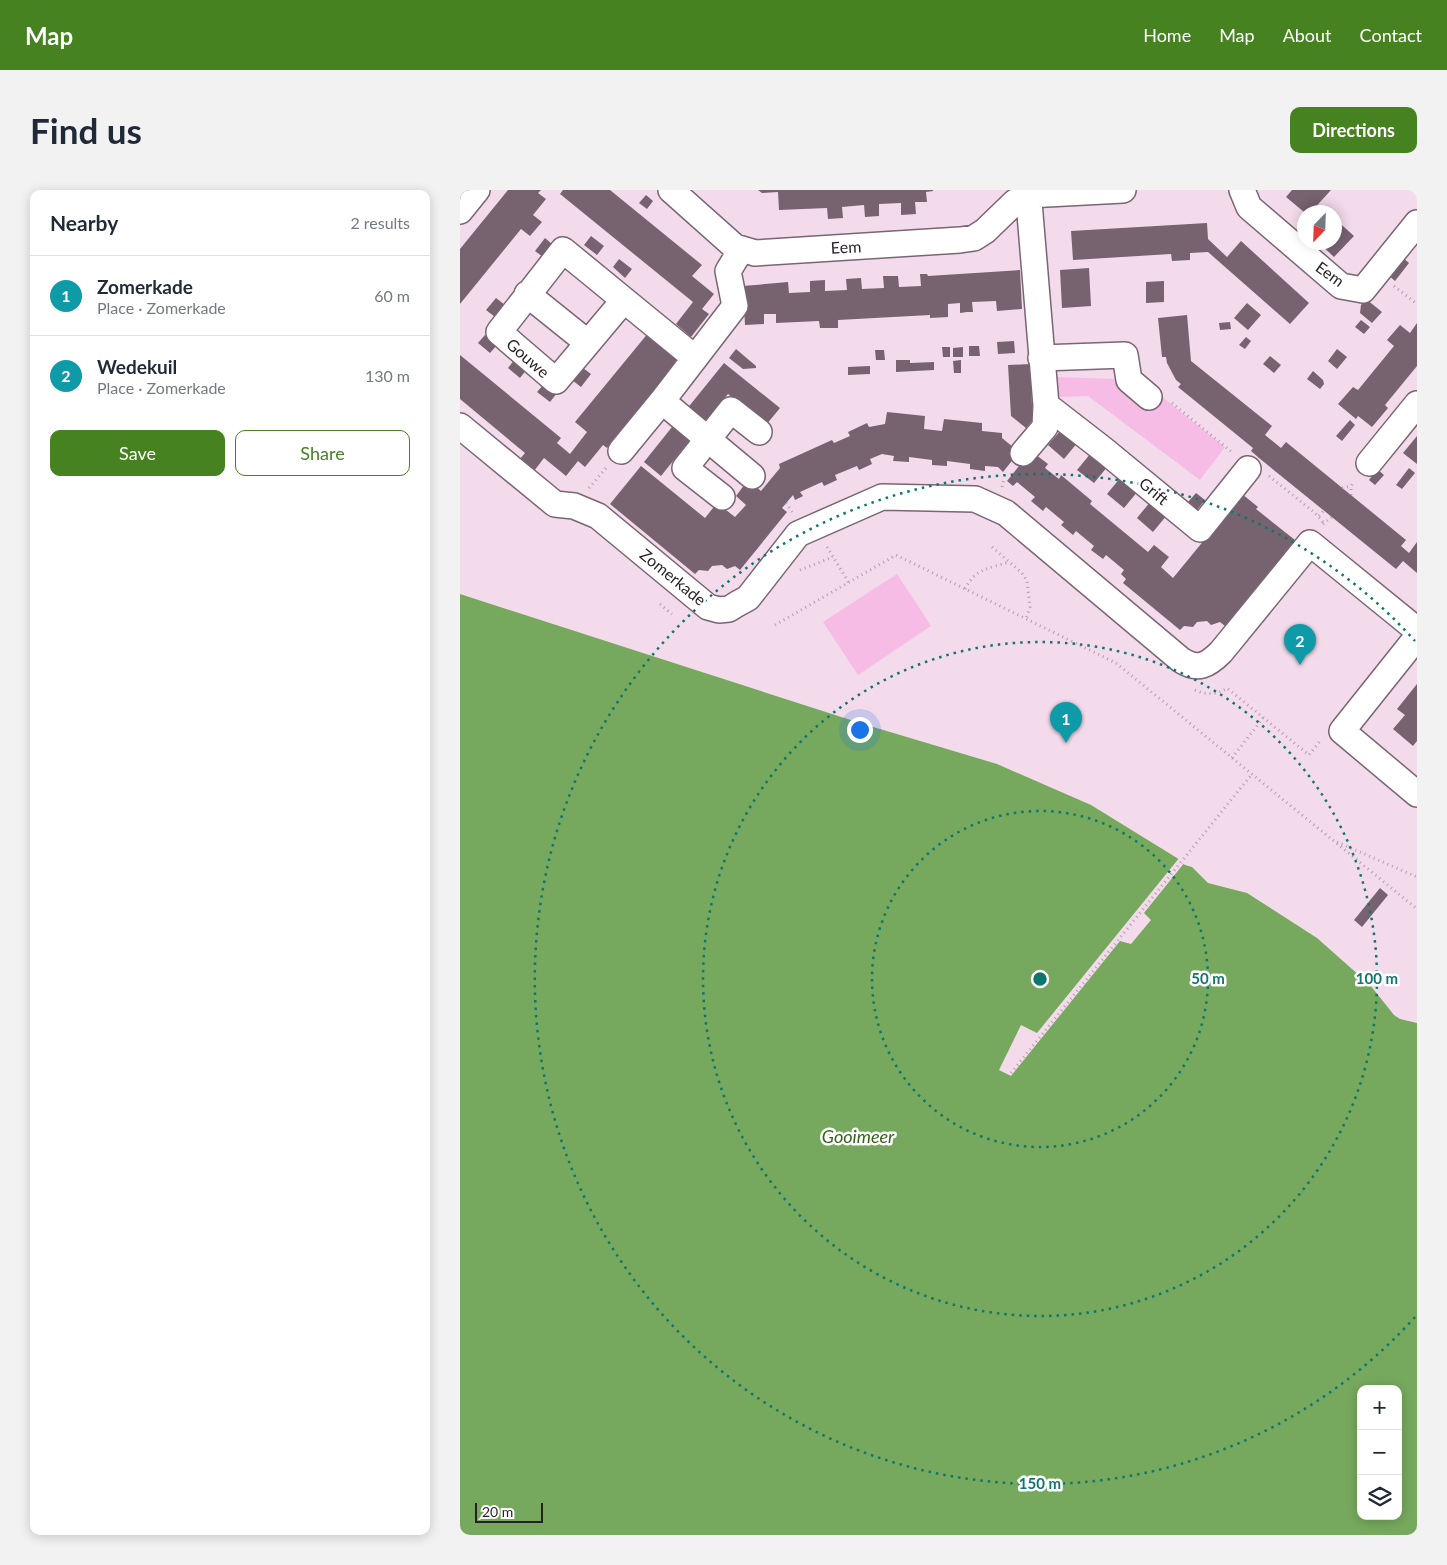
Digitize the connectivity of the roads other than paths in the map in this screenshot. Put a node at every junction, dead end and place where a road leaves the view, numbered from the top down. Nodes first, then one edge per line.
1 (477, 190) edge
2 (672, 190) edge
3 (1123, 190) edge
4 (1242, 190) edge
5 (1028, 193) edge
6 (460, 211) edge
7 (1417, 223) edge
8 (741, 250) junction
9 (527, 294) junction
10 (624, 300) junction
11 (588, 343) junction
12 (695, 358) junction
13 (1041, 358) junction
14 (1149, 396) road end
15 (662, 401) junction
16 (1417, 404) edge
17 (1046, 405) junction
18 (460, 426) edge
19 (759, 432) dead end
20 (708, 439) junction
21 (620, 451) road end
22 (1023, 453) dead end
23 (1369, 463) dead end
24 (1249, 465) road end
25 (752, 476) dead end
26 (722, 497) dead end
27 (1417, 630) edge
28 (1417, 637) edge
29 (1417, 794) edge

1 - 6 street
2 - 8 street
3 - 5 street
4 - 7 street, Eem
5 - 8 street, Eem
5 - 13 street
8 - 12 street
9 - 10 street, Gouwe
9 - 11 street
9 - 11 street, Gouwe
10 - 11 street, Gouwe
10 - 12 street, Gouwe
12 - 15 street
13 - 14 street
13 - 17 street
15 - 20 street
15 - 21 street
16 - 23 street
17 - 22 street
17 - 24 street, Grift
18 - 27 street, Zomerkade
19 - 20 street
20 - 25 street
20 - 26 street
28 - 29 street

